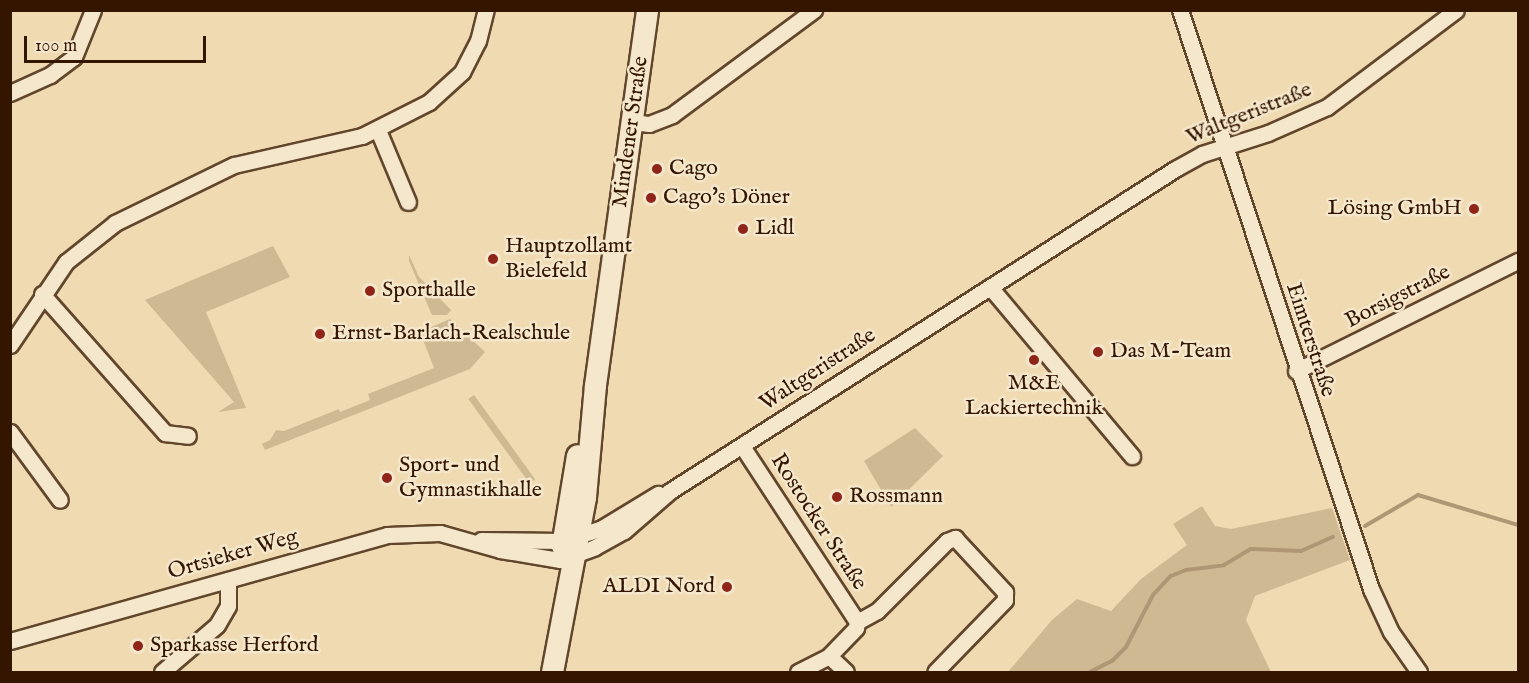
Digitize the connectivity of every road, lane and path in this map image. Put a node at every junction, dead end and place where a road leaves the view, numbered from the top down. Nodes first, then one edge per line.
1 (93, 10) edge
2 (486, 10) edge
3 (647, 10) edge
4 (814, 10) edge
5 (1180, 10) edge
6 (1456, 10) edge
7 (10, 93) edge
8 (634, 122) junction
9 (378, 130) junction
10 (1226, 146) junction
11 (408, 202) dead end
12 (1518, 261) edge
13 (990, 287) junction
14 (42, 294) junction
15 (10, 345) edge
16 (1296, 371) junction
17 (10, 432) edge
18 (188, 436) dead end
19 (742, 446) junction
20 (1132, 456) dead end
21 (60, 500) dead end
22 (568, 548) junction
23 (228, 580) junction
24 (208, 585) junction
25 (224, 612) junction
26 (857, 622) junction
27 (10, 641) edge
28 (829, 656) junction
29 (162, 672) edge
30 (551, 672) edge
31 (798, 672) edge
32 (846, 672) edge
33 (935, 672) edge
34 (1419, 672) edge

1 - 7 street
2 - 9 street
3 - 8 street, Mindener Straße
4 - 8 street
5 - 10 street, Eimterstraße
6 - 10 street, Waltgeristraße
8 - 22 street, Mindener Straße
9 - 11 street
9 - 14 street
10 - 13 street, Waltgeristraße
10 - 16 street, Eimterstraße
12 - 16 street, Borsigstraße
13 - 19 street, Waltgeristraße
13 - 20 street
14 - 15 street
14 - 18 street
16 - 34 street, Eimterstraße
17 - 21 street
19 - 22 street, Waltgeristraße
19 - 26 street, Rostocker Straße
22 - 23 street, Ortsieker Weg
22 - 30 street, Mindener Straße
23 - 24 street, Ortsieker Weg
23 - 25 street
24 - 25 street
24 - 27 street, Ortsieker Weg
25 - 29 street
26 - 28 street, Rostocker Straße
26 - 33 street, Rostocker Straße
28 - 31 street, Rostocker Straße
28 - 32 street

